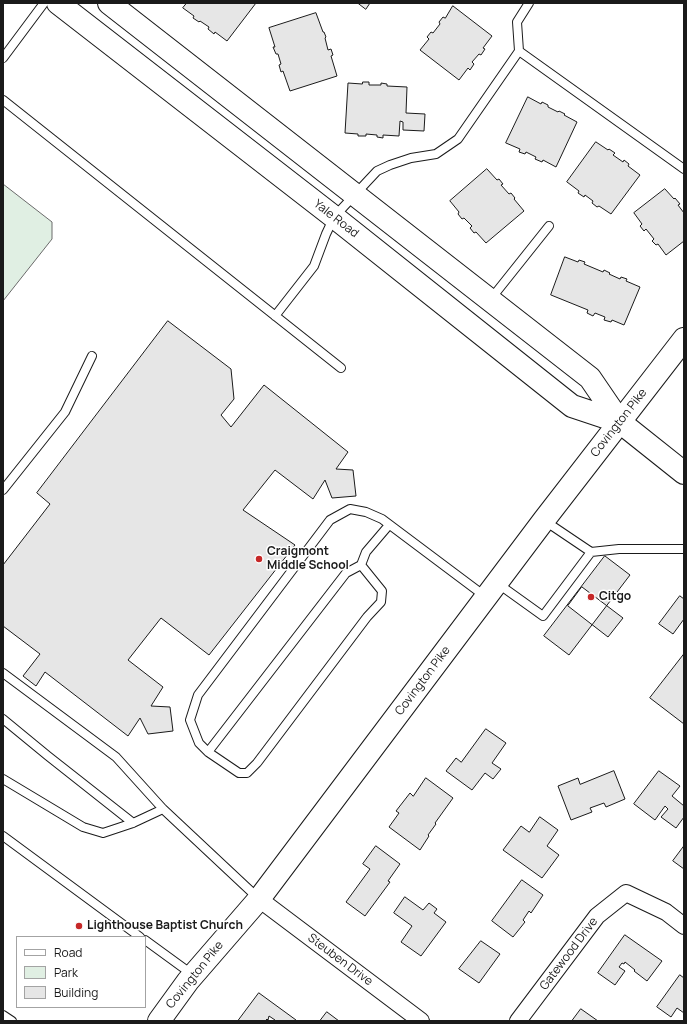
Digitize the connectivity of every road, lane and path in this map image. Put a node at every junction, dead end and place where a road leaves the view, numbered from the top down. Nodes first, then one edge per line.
1 (44, 3) edge
2 (58, 3) edge
3 (109, 3) edge
4 (529, 3) edge
5 (519, 51) junction
6 (3, 58) edge
7 (3, 100) edge
8 (684, 169) edge
9 (355, 195) junction
10 (334, 217) junction
11 (549, 226) dead end
12 (489, 300) junction
13 (275, 316) junction
14 (683, 342) edge
15 (92, 356) dead end
16 (341, 368) dead end
17 (620, 422) junction
18 (683, 472) edge
19 (3, 490) edge
20 (544, 520) junction
21 (389, 525) junction
22 (684, 549) edge
23 (592, 552) junction
24 (361, 564) junction
25 (492, 590) junction
26 (3, 674) edge
27 (3, 719) edge
28 (208, 752) junction
29 (3, 779) edge
30 (163, 809) junction
31 (133, 823) junction
32 (3, 836) edge
33 (259, 899) junction
34 (684, 926) edge
35 (139, 936) edge
36 (146, 941) edge
37 (193, 976) junction
38 (3, 1015) edge
39 (12, 1021) edge
40 (159, 1021) edge
41 (421, 1021) edge
42 (518, 1021) edge

1 - 6 lane
2 - 10 main road, Yale Road
3 - 9 main road, Yale Road
4 - 5 lane
5 - 8 lane
5 - 9 lane
7 - 13 lane
9 - 10 lane
9 - 12 main road, Yale Road
10 - 13 lane
10 - 17 main road, Yale Road
11 - 12 lane
12 - 17 main road, Yale Road
13 - 16 lane
14 - 17 main road, Covington Pike
15 - 19 lane
17 - 18 main road, Yale Road
17 - 20 main road, Covington Pike
20 - 23 lane
20 - 25 main road, Covington Pike
21 - 24 lane
21 - 25 lane
21 - 28 lane
22 - 23 lane
23 - 25 lane
24 - 28 lane
24 - 28 lane
25 - 33 main road, Covington Pike
26 - 30 lane
27 - 31 lane
29 - 31 lane
30 - 31 lane
30 - 33 lane
32 - 35 lane
33 - 37 main road, Covington Pike
33 - 41 street, Steuben Drive
34 - 42 street, Gatewood Drive
36 - 37 lane
37 - 40 main road, Covington Pike
38 - 39 lane

